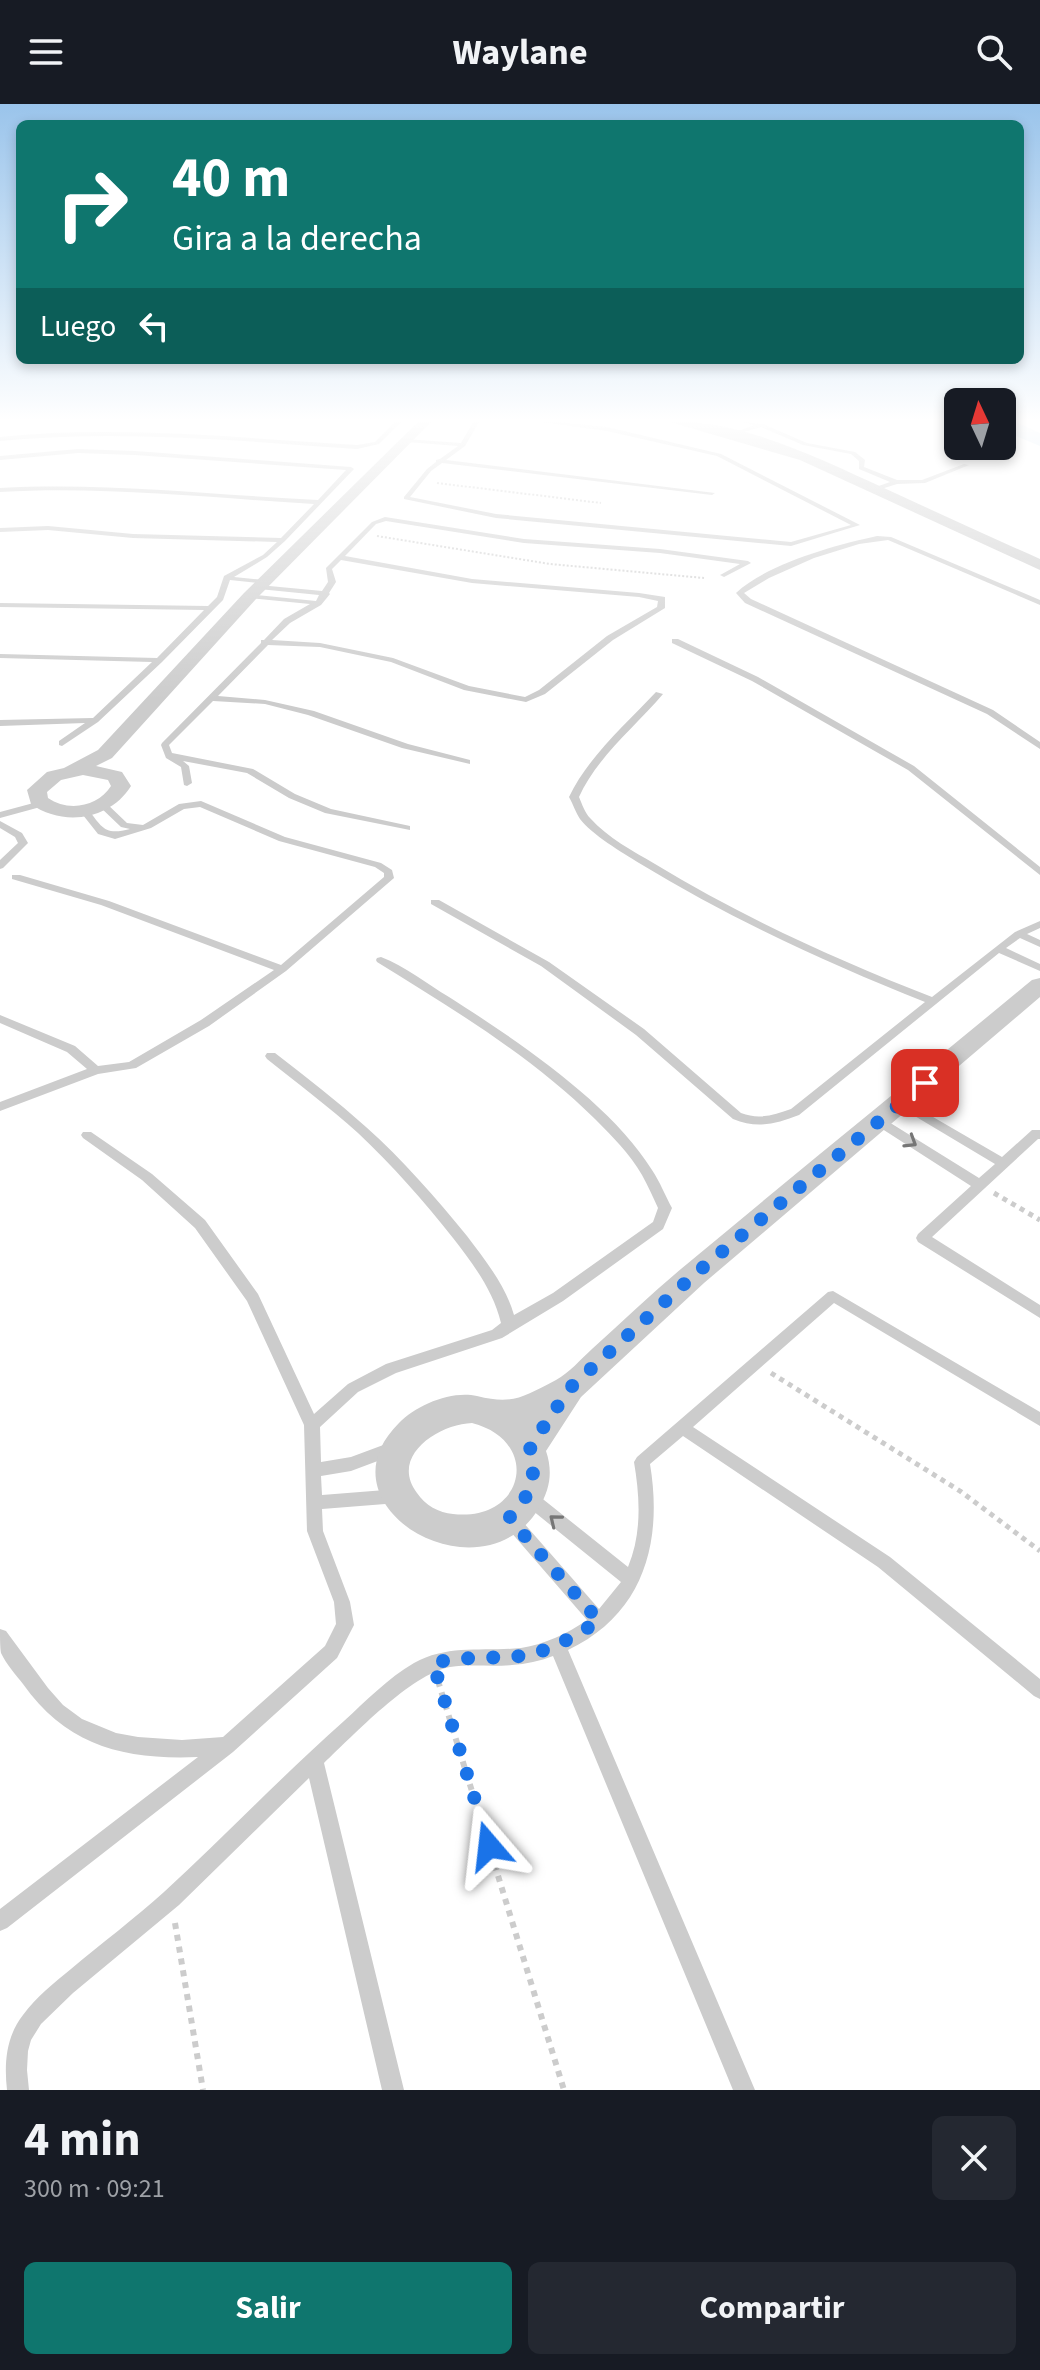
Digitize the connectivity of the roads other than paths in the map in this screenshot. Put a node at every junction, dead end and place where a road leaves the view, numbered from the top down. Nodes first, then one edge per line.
1 (308, 515) edge
2 (332, 515) edge
3 (505, 515) edge
4 (837, 515) edge
5 (931, 515) edge
6 (0, 530) edge
7 (283, 540) junction
8 (339, 557) junction
9 (1040, 565) edge
10 (230, 575) junction
11 (724, 575) dead end
12 (261, 585) junction
13 (326, 594) junction
14 (318, 603) junction
15 (1040, 603) edge
16 (0, 605) edge
17 (210, 608) junction
18 (675, 641) dead end
19 (264, 642) junction
20 (0, 656) edge
21 (159, 660) junction
22 (659, 694) dead end
23 (210, 698) junction
24 (95, 720) junction
25 (0, 723) edge
26 (62, 743) dead end
27 (1040, 746) edge
28 (169, 756) junction
29 (467, 762) dead end
30 (108, 764) junction
31 (187, 783) dead end
32 (41, 804) junction
33 (93, 807) junction
34 (0, 815) edge
35 (0, 824) edge
36 (148, 826) junction
37 (407, 828) dead end
38 (0, 866) edge
39 (1040, 872) edge
40 (16, 877) dead end
41 (435, 902) dead end
42 (1040, 924) edge
43 (1019, 934) junction
44 (1040, 944) edge
45 (998, 949) junction
46 (381, 960) dead end
47 (1040, 968) edge
48 (282, 969) junction
49 (1040, 985) edge
50 (933, 1001) junction
51 (0, 1019) edge
52 (271, 1056) dead end
53 (96, 1070) junction
54 (902, 1103) junction
55 (0, 1107) edge
56 (880, 1122) junction
57 (1039, 1132) edge
58 (87, 1135) dead end
59 (1003, 1163) junction
60 (980, 1185) junction
61 (1040, 1312) edge
62 (509, 1325) junction
63 (570, 1388) junction
64 (500, 1417) junction
65 (1040, 1420) edge
66 (312, 1425) junction
67 (683, 1428) junction
68 (401, 1446) junction
69 (530, 1447) junction
70 (316, 1470) junction
71 (398, 1496) junction
72 (314, 1503) junction
73 (518, 1508) junction
74 (631, 1580) junction
75 (599, 1621) junction
76 (0, 1637) edge
77 (558, 1646) junction
78 (1040, 1690) edge
79 (227, 1746) junction
80 (314, 1759) junction
81 (0, 1921) edge
82 (18, 2090) edge
83 (393, 2090) edge
84 (744, 2090) edge

1 - 7 lane
2 - 12 street
3 - 4 lane
5 - 9 street
6 - 7 lane
7 - 10 lane
8 - 11 lane
8 - 13 lane
8 - 19 lane
10 - 12 lane
10 - 17 lane
12 - 13 lane
12 - 14 lane
12 - 30 street
13 - 14 lane
14 - 19 lane
15 - 27 lane
16 - 17 lane
17 - 21 lane
18 - 39 lane
19 - 23 lane
20 - 21 lane
21 - 24 lane
22 - 50 lane
23 - 28 lane
23 - 29 lane
24 - 25 lane
24 - 26 lane
28 - 31 lane
28 - 37 lane
30 - 32 street
30 - 33 street
32 - 33 street
32 - 34 lane
33 - 36 lane
33 - 36 lane
35 - 38 lane
36 - 48 lane
40 - 48 lane
41 - 50 lane
42 - 43 lane
43 - 44 lane
43 - 45 lane
45 - 47 lane
45 - 50 lane
46 - 62 lane
48 - 53 lane
49 - 54 street
51 - 53 lane
52 - 62 lane
53 - 55 lane
54 - 56 street
54 - 59 lane
56 -> 60 lane
56 - 63 street
57 - 59 lane
58 - 66 lane
59 - 60 lane
60 - 61 lane
62 - 66 lane
63 - 64 street
63 - 69 street
64 - 68 street
64 - 69 street
65 - 67 lane
66 - 70 lane
67 - 74 lane
67 - 78 lane
68 - 70 lane
68 - 71 street
69 - 73 street
70 - 72 lane
71 - 72 lane
71 - 73 street
72 - 79 lane
74 -> 73 lane
73 - 75 lane
74 - 75 lane
75 - 77 lane
76 - 79 lane
77 - 80 lane
77 - 84 lane
79 - 81 lane
80 - 82 lane
80 - 83 lane

